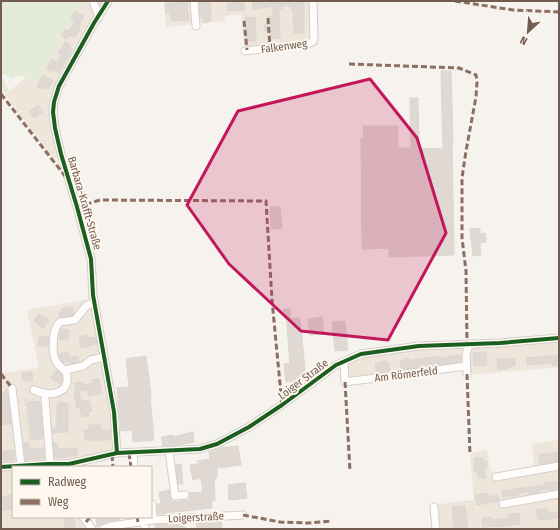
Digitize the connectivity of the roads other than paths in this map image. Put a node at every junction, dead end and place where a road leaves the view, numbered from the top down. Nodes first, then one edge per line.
1 (93, 1) edge
2 (108, 1) edge
3 (194, 1) edge
4 (313, 4) edge
5 (98, 17) junction
6 (196, 26) dead end
7 (245, 51) dead end
8 (94, 302) junction
9 (559, 338) edge
10 (469, 344) junction
11 (104, 357) junction
12 (344, 361) junction
13 (66, 370) junction
14 (12, 388) dead end
15 (35, 390) road end
16 (45, 399) road end
17 (24, 449) dead end
18 (169, 451) junction
19 (117, 453) junction
20 (133, 453) junction
21 (50, 464) junction
22 (26, 465) junction
23 (69, 465) edge
24 (12, 466) edge
25 (14, 466) edge
26 (134, 466) edge
27 (559, 466) edge
28 (1, 467) edge
29 (496, 476) dead end
30 (559, 494) edge
31 (185, 495) dead end
32 (152, 504) edge
33 (503, 504) dead end
34 (434, 507) road end
35 (243, 515) dead end
36 (84, 518) edge
37 (142, 520) edge
38 (153, 520) junction
39 (92, 529) edge
40 (103, 529) edge
41 (145, 529) edge
42 (436, 529) edge

1 - 5 street
2 - 5 street, Barbara-Krafft-Straße
3 - 6 street
4 - 7 street, Falkenweg
5 - 8 street, Barbara-Krafft-Straße
8 - 11 street, Barbara-Krafft-Straße
8 - 13 street
9 - 10 street, Loiger Straße
10 - 12 street, Loiger Straße
10 - 12 street, Am Römerfeld
11 - 13 street
11 - 19 street, Barbara-Krafft-Straße
12 - 18 street, Loiger Straße
13 - 15 street
14 - 22 street
16 - 21 street
17 - 22 street
18 - 20 street, Loiger Straße
18 - 31 street
19 - 20 street, Loiger Straße
19 - 23 street, Loiger Straße
20 - 26 street
21 - 22 street, Loiger Straße
21 - 23 street, Loiger Straße
22 - 25 street, Loiger Straße
24 - 28 street, Loiger Straße
27 - 29 street
30 - 33 street
32 - 38 street
34 - 42 street
35 - 38 street, Loigerstraße
36 - 39 street
37 - 38 street, Loigerstraße
37 - 40 street, Loigerstraße
37 - 41 street

